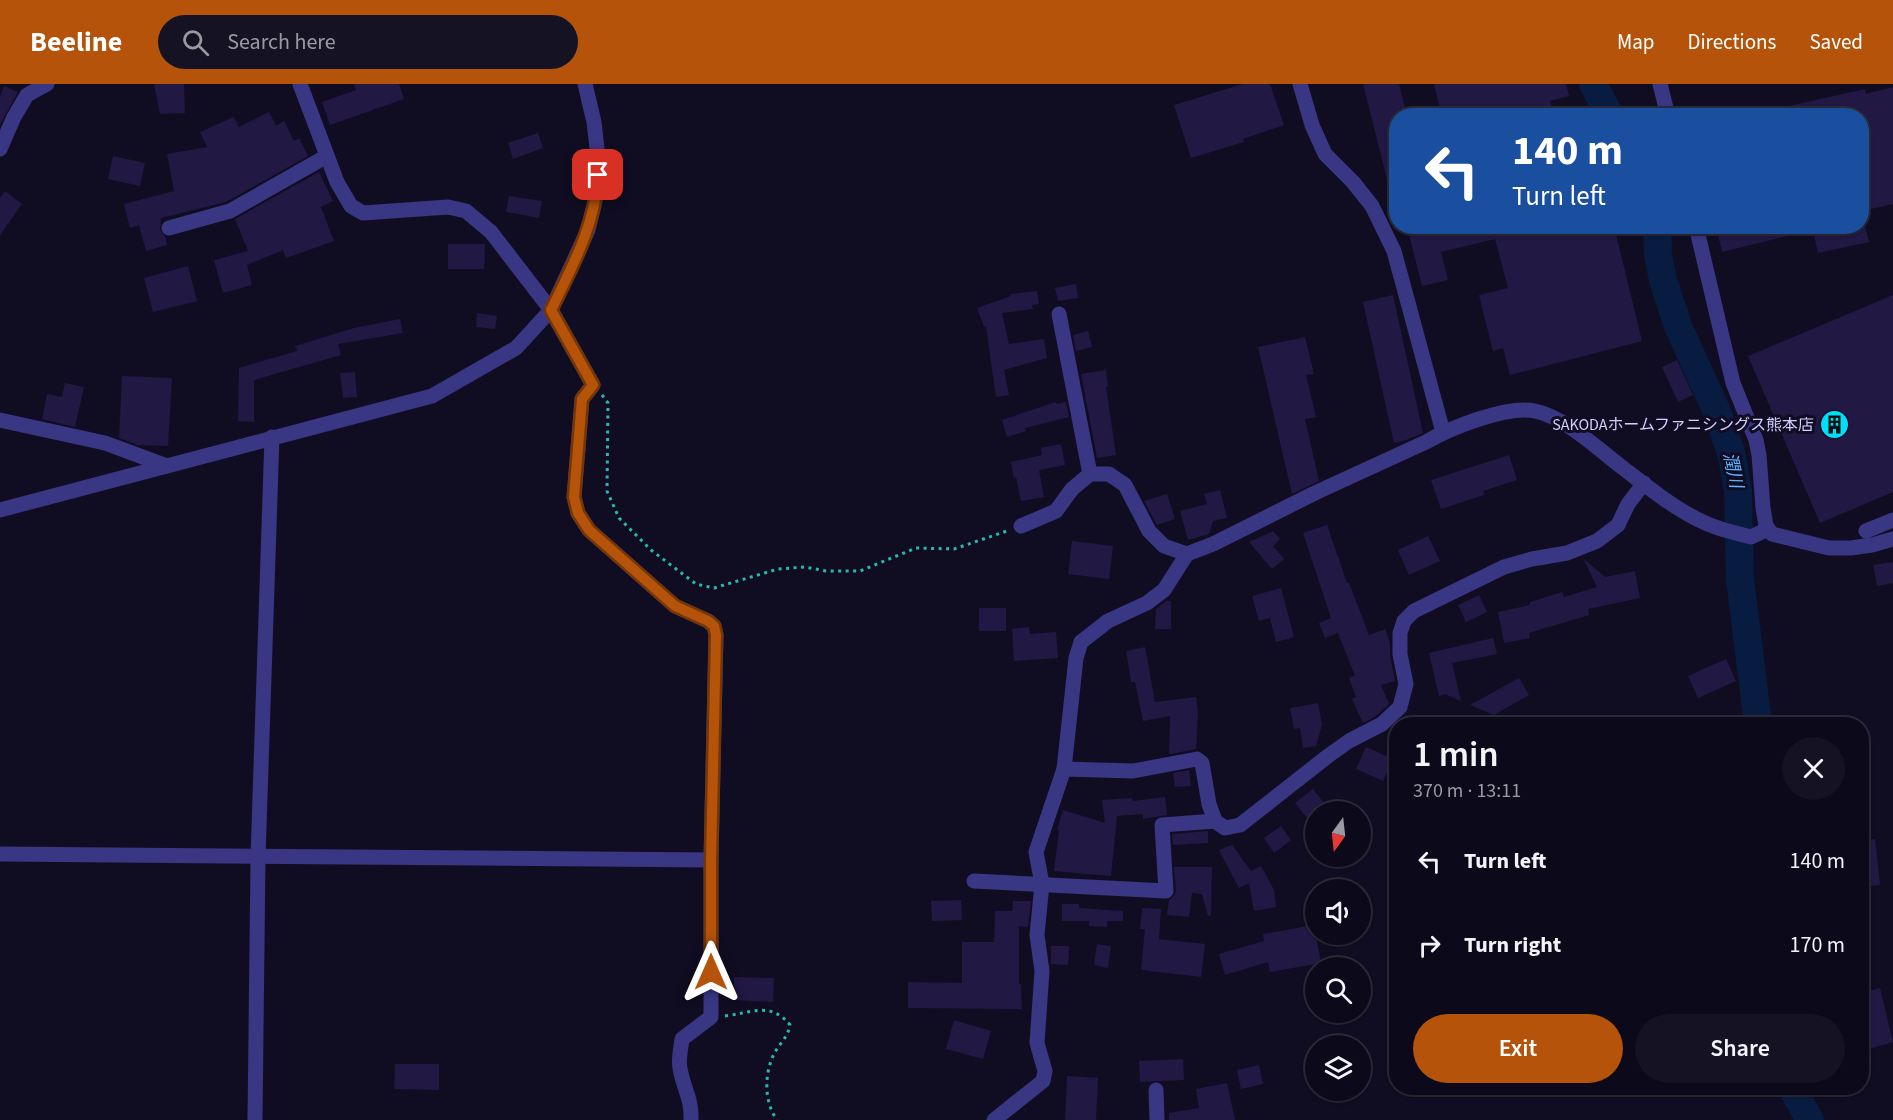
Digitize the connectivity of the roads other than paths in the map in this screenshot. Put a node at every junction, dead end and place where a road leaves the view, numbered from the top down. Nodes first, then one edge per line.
1 (47, 84) edge
2 (300, 84) edge
3 (585, 84) edge
4 (1300, 84) edge
5 (1660, 84) edge
6 (24, 90) edge
7 (1666, 108) edge
8 (0, 149) edge
9 (327, 156) junction
10 (169, 228) dead end
11 (1698, 234) edge
12 (551, 310) junction
13 (1059, 314) dead end
14 (0, 420) edge
15 (1443, 432) junction
16 (272, 437) junction
17 (167, 466) junction
18 (1090, 474) junction
19 (1644, 483) junction
20 (0, 510) edge
21 (1893, 520) edge
22 (1021, 526) road end
23 (1866, 531) dead end
24 (1770, 532) junction
25 (1893, 539) edge
26 (1187, 554) junction
27 (1389, 717) edge
28 (1389, 717) edge
29 (1064, 769) junction
30 (1215, 821) junction
31 (0, 854) edge
32 (258, 856) junction
33 (711, 860) junction
34 (974, 880) dead end
35 (1042, 884) junction
36 (1156, 1090) dead end
37 (255, 1120) edge
38 (691, 1120) edge
39 (994, 1120) edge
40 (1157, 1120) edge

1 - 6 street
2 - 9 street
3 - 12 street
4 - 15 street
5 - 7 street
6 - 8 street
9 - 10 street
9 - 12 street
11 - 24 street
12 - 16 street
12 - 33 street
13 - 18 street
14 - 17 street
15 - 19 street
15 - 26 street
16 - 17 street
16 - 32 street
17 - 20 street
18 - 22 street
18 - 26 street
19 - 24 street
19 - 28 street
21 - 23 street
24 - 25 street
26 - 29 street
27 - 30 street
29 - 30 street
29 - 35 street
30 - 35 street
31 - 32 street
32 - 33 street
32 - 37 street
33 - 38 street
34 - 35 street
35 - 39 street
36 - 40 street

